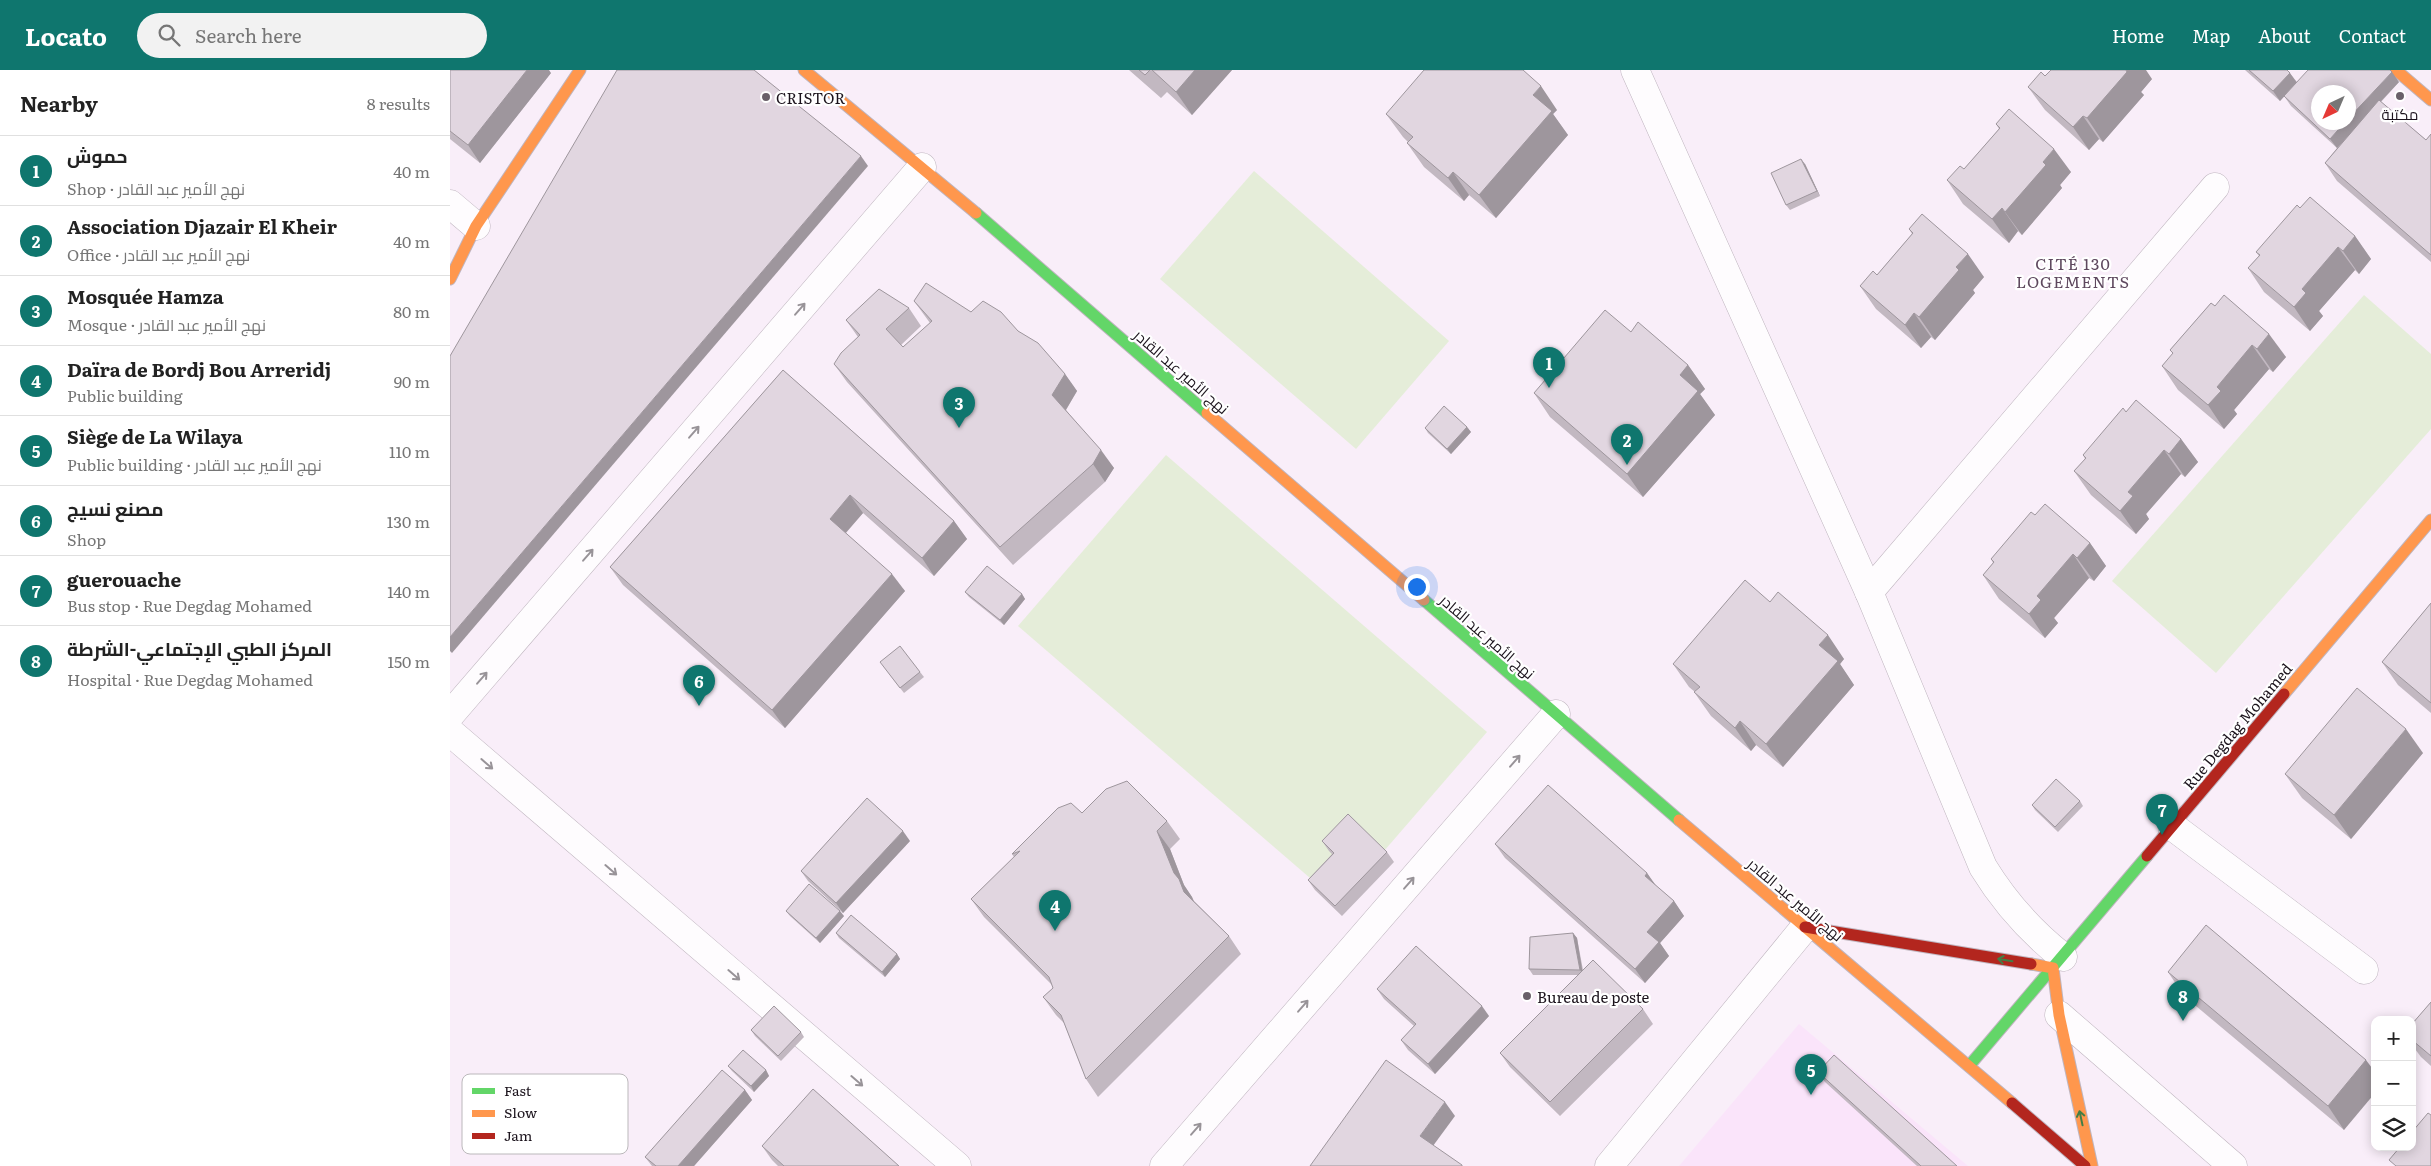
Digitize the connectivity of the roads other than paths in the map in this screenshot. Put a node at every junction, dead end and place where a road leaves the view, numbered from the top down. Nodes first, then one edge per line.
1 (580, 70) edge
2 (804, 70) edge
3 (1635, 70) edge
4 (2396, 70) edge
5 (2431, 100) edge
6 (922, 167) junction
7 (2215, 187) dead end
8 (450, 204) edge
9 (476, 226) junction
10 (450, 279) edge
11 (2431, 520) edge
12 (1869, 592) junction
13 (1556, 714) junction
14 (450, 715) edge
15 (450, 732) edge
16 (2172, 826) junction
17 (1805, 927) junction
18 (2058, 962) junction
19 (2364, 970) dead end
20 (2059, 1015) junction
21 (1968, 1066) junction
22 (957, 1166) edge
23 (1164, 1166) edge
24 (1608, 1166) edge
25 (2085, 1166) edge
26 (2092, 1166) edge
27 (2234, 1166) edge

1 - 9 main road
2 - 6 main road, نهج الأمير عبد القادر
3 - 12 street
4 - 5 main road
6 - 13 main road, نهج الأمير عبد القادر
14 -> 6 street
7 - 12 street
8 - 9 street
9 - 10 main road
11 - 16 main road, Rue Degdag Mohamed
12 - 18 street
13 - 17 main road, نهج الأمير عبد القادر
23 -> 13 street
15 -> 22 street
16 - 18 main road, Rue Degdag Mohamed
16 - 19 street
18 -> 17 main road
17 - 21 main road, نهج الأمير عبد القادر
17 - 24 street
18 - 20 main road
18 - 21 main road, Rue Degdag Mohamed
26 -> 20 main road
20 - 27 street
21 - 25 main road, نهج الأمير عبد القادر

